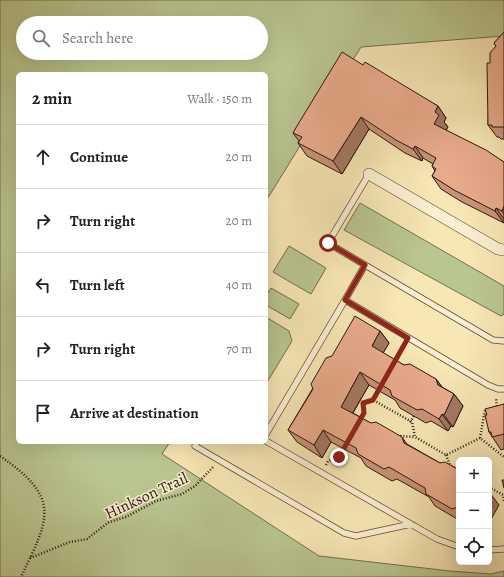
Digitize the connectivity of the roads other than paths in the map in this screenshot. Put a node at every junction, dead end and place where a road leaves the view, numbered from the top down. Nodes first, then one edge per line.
1 (369, 174) joint
2 (504, 250) edge
3 (365, 265) junction
4 (345, 300) junction
5 (504, 341) edge
6 (504, 388) edge
7 (268, 431) edge
8 (268, 441) edge
9 (196, 444) edge
10 (411, 524) junction
11 (456, 546) edge
12 (504, 549) edge
13 (492, 550) edge

1 - 2 street
1 - 3 lane
3 - 4 lane
3 - 5 lane
4 - 6 lane
4 - 7 lane
8 - 10 lane
9 - 10 lane
10 - 11 lane
12 - 13 lane

